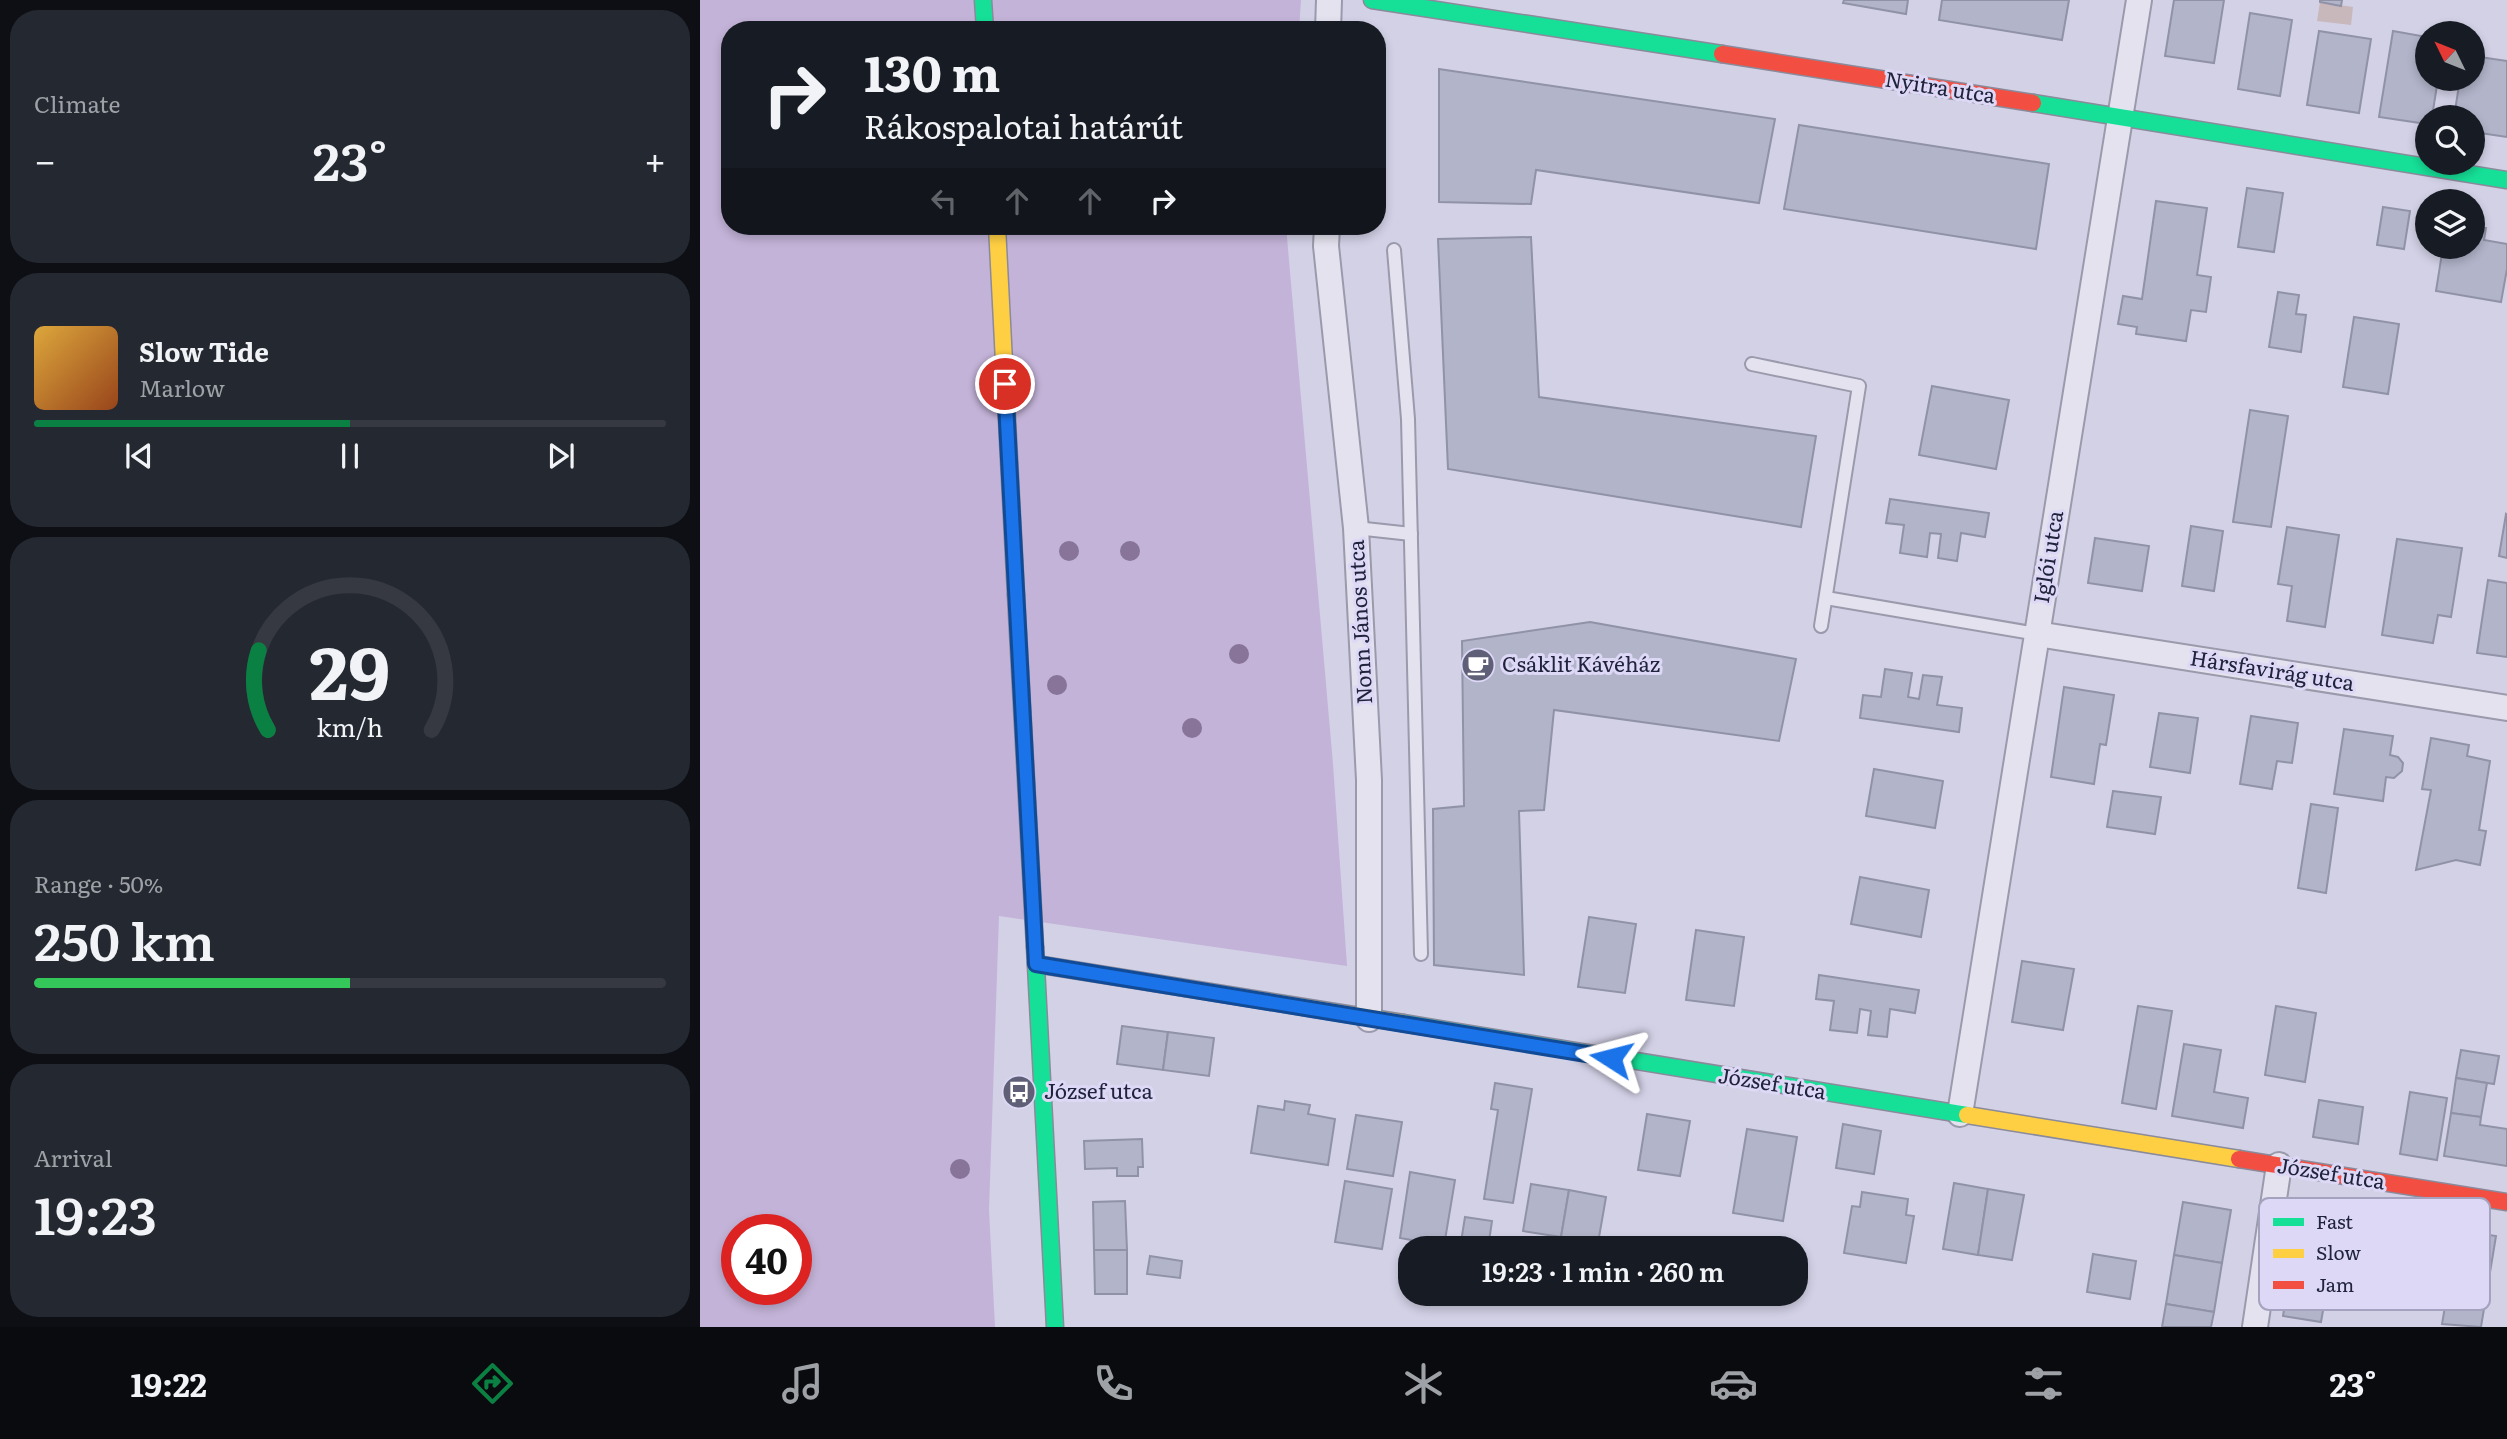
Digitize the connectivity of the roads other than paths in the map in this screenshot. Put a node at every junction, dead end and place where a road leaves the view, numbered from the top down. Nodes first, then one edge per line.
1 (984, 0) edge
2 (1329, 0) edge
3 (1372, 0) edge
4 (2138, 0) edge
5 (985, 21) edge
6 (1328, 21) edge
7 (2120, 116) junction
8 (2507, 180) edge
9 (997, 235) edge
10 (1326, 235) edge
11 (1394, 250) dead end
12 (1752, 365) dead end
13 (1356, 528) junction
14 (1411, 534) junction
15 (1826, 598) junction
16 (1821, 626) dead end
17 (2037, 634) junction
18 (2507, 708) edge
19 (1421, 954) dead end
20 (1036, 964) junction
21 (1369, 1019) junction
22 (1961, 1114) junction
23 (2279, 1165) junction
24 (2274, 1198) edge
25 (2482, 1198) edge
26 (2259, 1300) edge
27 (1055, 1327) edge
28 (2255, 1327) edge

1 - 5 street
2 - 6 street
3 - 7 street, Nyitra utca
4 - 7 street, Iglói utca
7 - 8 street, Nyitra utca
7 - 17 street, Iglói utca
9 - 20 street
10 - 13 street, Nonn János utca
11 - 14 lane
12 - 15 lane
13 - 14 lane
13 - 21 street, Nonn János utca
14 - 19 lane
15 - 16 lane
15 - 17 lane
17 - 18 street, Hársfavirág utca
17 - 22 street, Iglói utca
20 - 21 street, József utca
20 - 27 street
21 - 22 street, József utca
22 - 23 street, József utca
23 - 24 street
23 - 25 street, József utca
26 - 28 street

